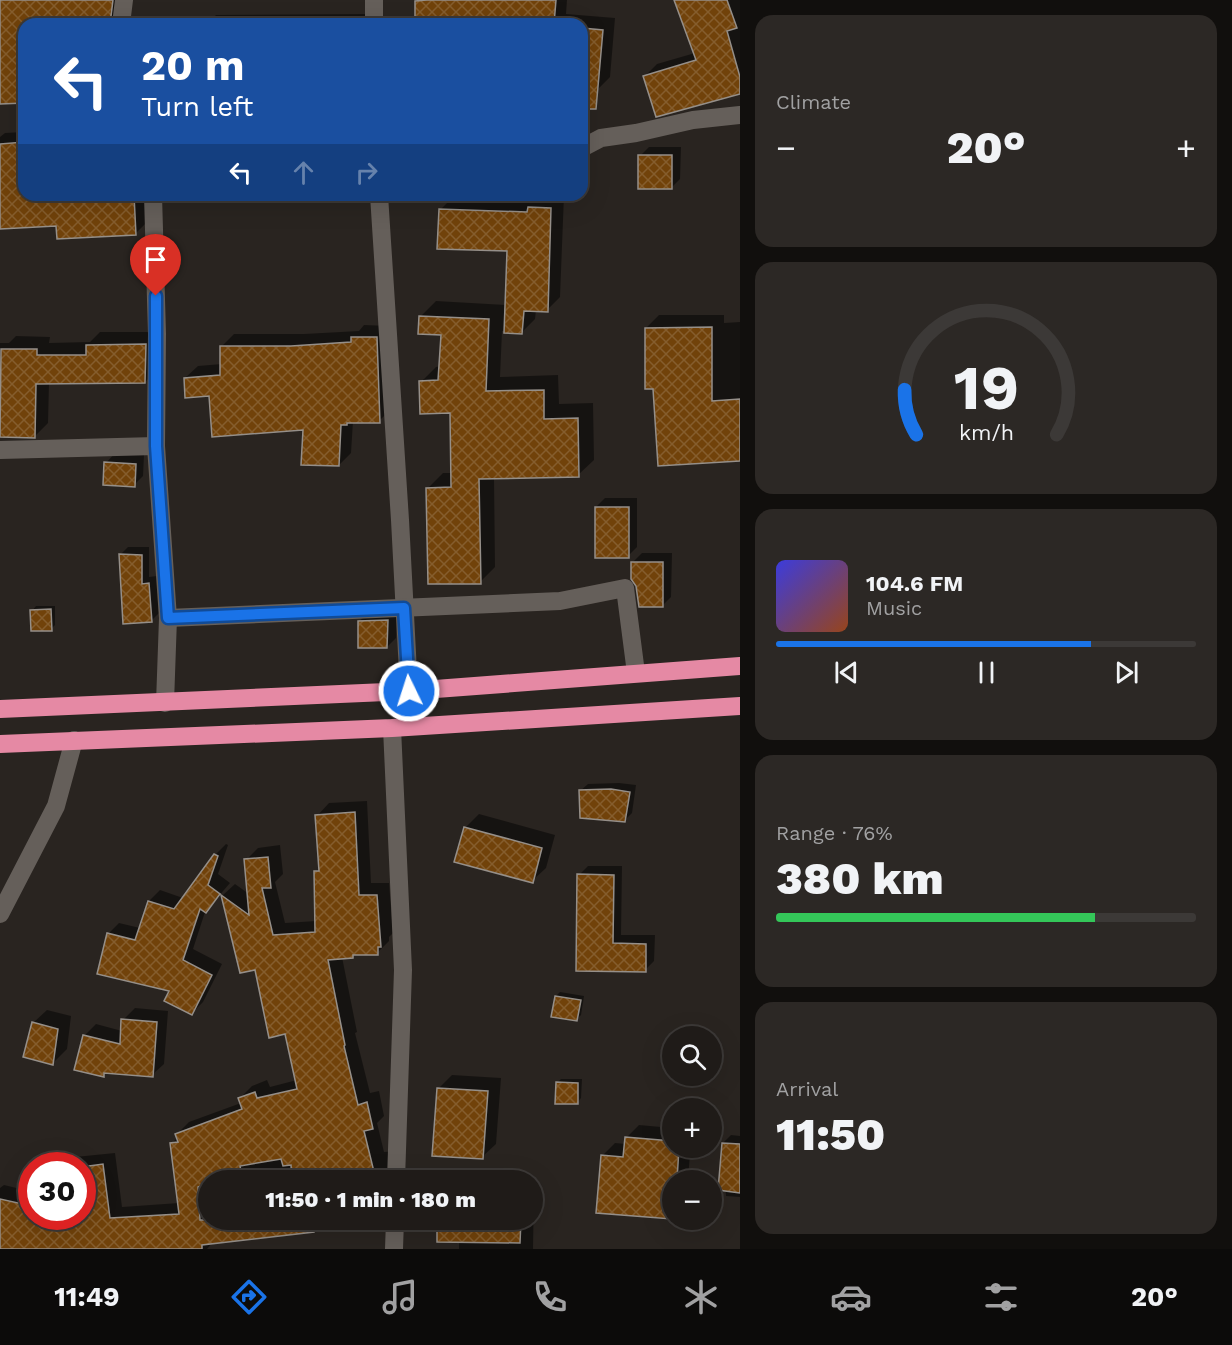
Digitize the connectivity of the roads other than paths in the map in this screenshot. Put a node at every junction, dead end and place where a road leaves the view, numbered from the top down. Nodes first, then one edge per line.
1 (124, 0) edge
2 (374, 0) edge
3 (122, 18) edge
4 (374, 18) edge
5 (740, 115) edge
6 (588, 145) edge
7 (153, 201) edge
8 (379, 201) edge
9 (156, 446) junction
10 (0, 450) edge
11 (404, 608) junction
12 (168, 618) junction
13 (740, 666) edge
14 (636, 673) junction
15 (409, 691) junction
16 (165, 703) junction
17 (740, 706) edge
18 (0, 709) edge
19 (392, 728) junction
20 (74, 740) junction
21 (0, 744) edge
22 (0, 914) edge
23 (396, 1170) edge
24 (395, 1230) edge
25 (394, 1249) edge

1 - 3 street
2 - 4 street
5 - 6 street
7 - 9 street
8 - 11 street
9 - 10 street
9 - 12 street
11 - 12 street
11 - 14 street
11 - 15 street
12 - 16 street
13 - 14 highway
14 - 15 highway
15 - 16 highway
16 - 18 highway
17 - 19 highway
19 - 20 highway
19 - 23 street
20 - 21 highway
20 - 22 street
24 - 25 street

